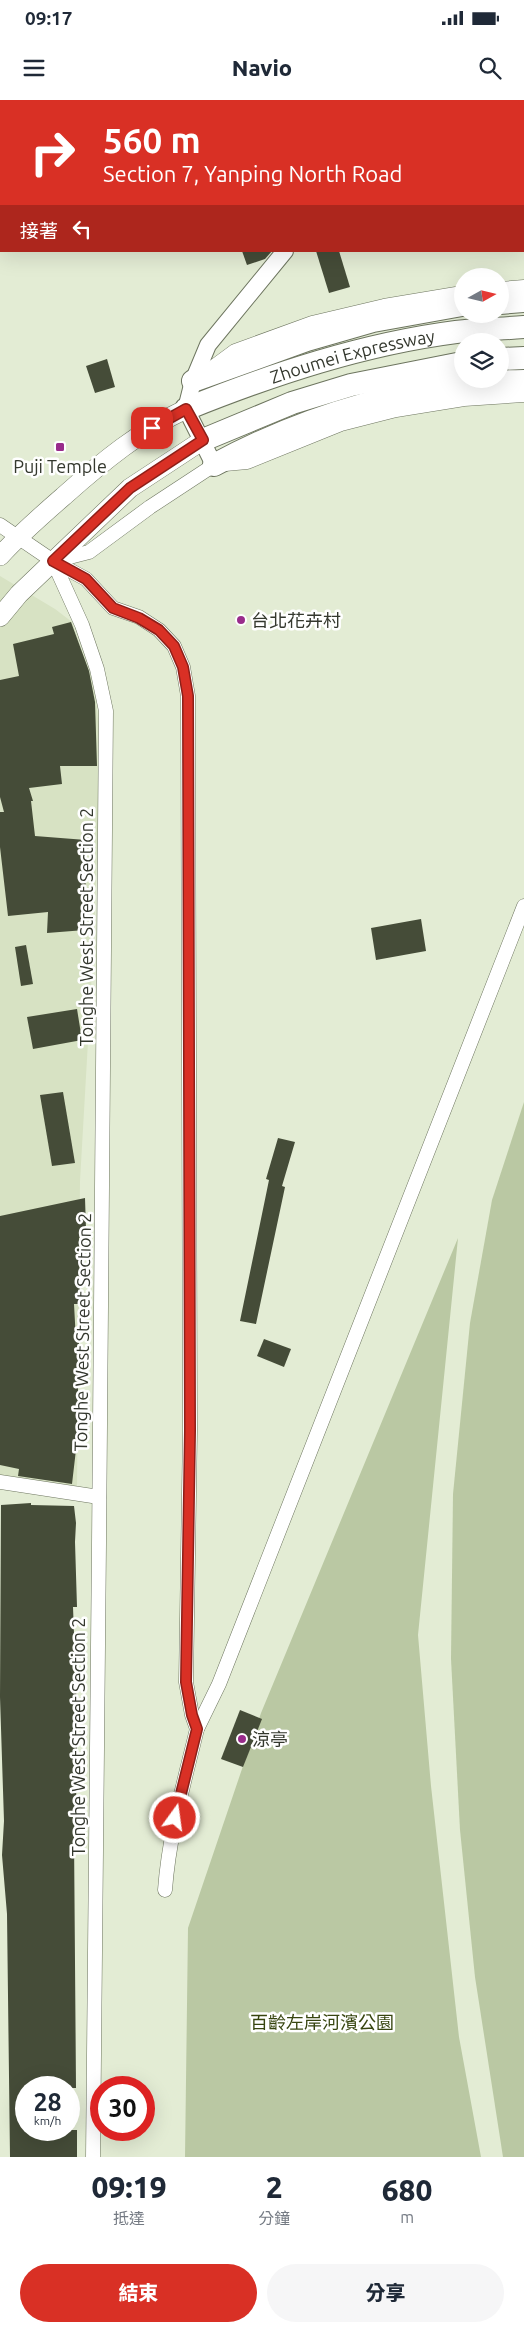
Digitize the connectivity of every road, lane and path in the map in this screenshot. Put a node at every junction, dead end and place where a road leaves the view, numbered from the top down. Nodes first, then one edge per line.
1 (284, 252) edge
2 (524, 287) edge
3 (509, 288) edge
4 (454, 294) edge
5 (524, 301) edge
6 (509, 302) edge
7 (454, 306) edge
8 (524, 327) edge
9 (524, 358) edge
10 (509, 359) edge
11 (454, 364) edge
12 (193, 381) junction
13 (524, 381) edge
14 (524, 395) edge
15 (186, 409) junction
16 (203, 440) junction
17 (214, 465) junction
18 (0, 525) edge
19 (8, 538) edge
20 (0, 556) edge
21 (53, 561) junction
22 (0, 617) edge
23 (524, 906) edge
24 (0, 1482) edge
25 (98, 1497) junction
26 (197, 1729) junction
27 (165, 1890) dead end
28 (93, 2157) edge

1 - 12 street
2 - 3 street
4 - 12 street
5 - 6 highway
7 - 12 highway
8 - 15 highway, Zhoumei Expressway
9 - 10 highway
11 - 16 highway, Zhoumei Expressway
12 - 15 street
13 - 17 highway
14 - 17 street
15 - 16 street
15 - 19 main road
16 - 17 street
16 - 21 main road
17 - 21 street
18 - 19 street
19 - 20 main road
19 - 21 street
21 - 22 main road
21 - 25 street, Tonghe West Street Section 2
21 - 26 street
23 - 26 street
24 - 25 street
25 - 28 street, Tonghe West Street Section 2
26 - 27 street

